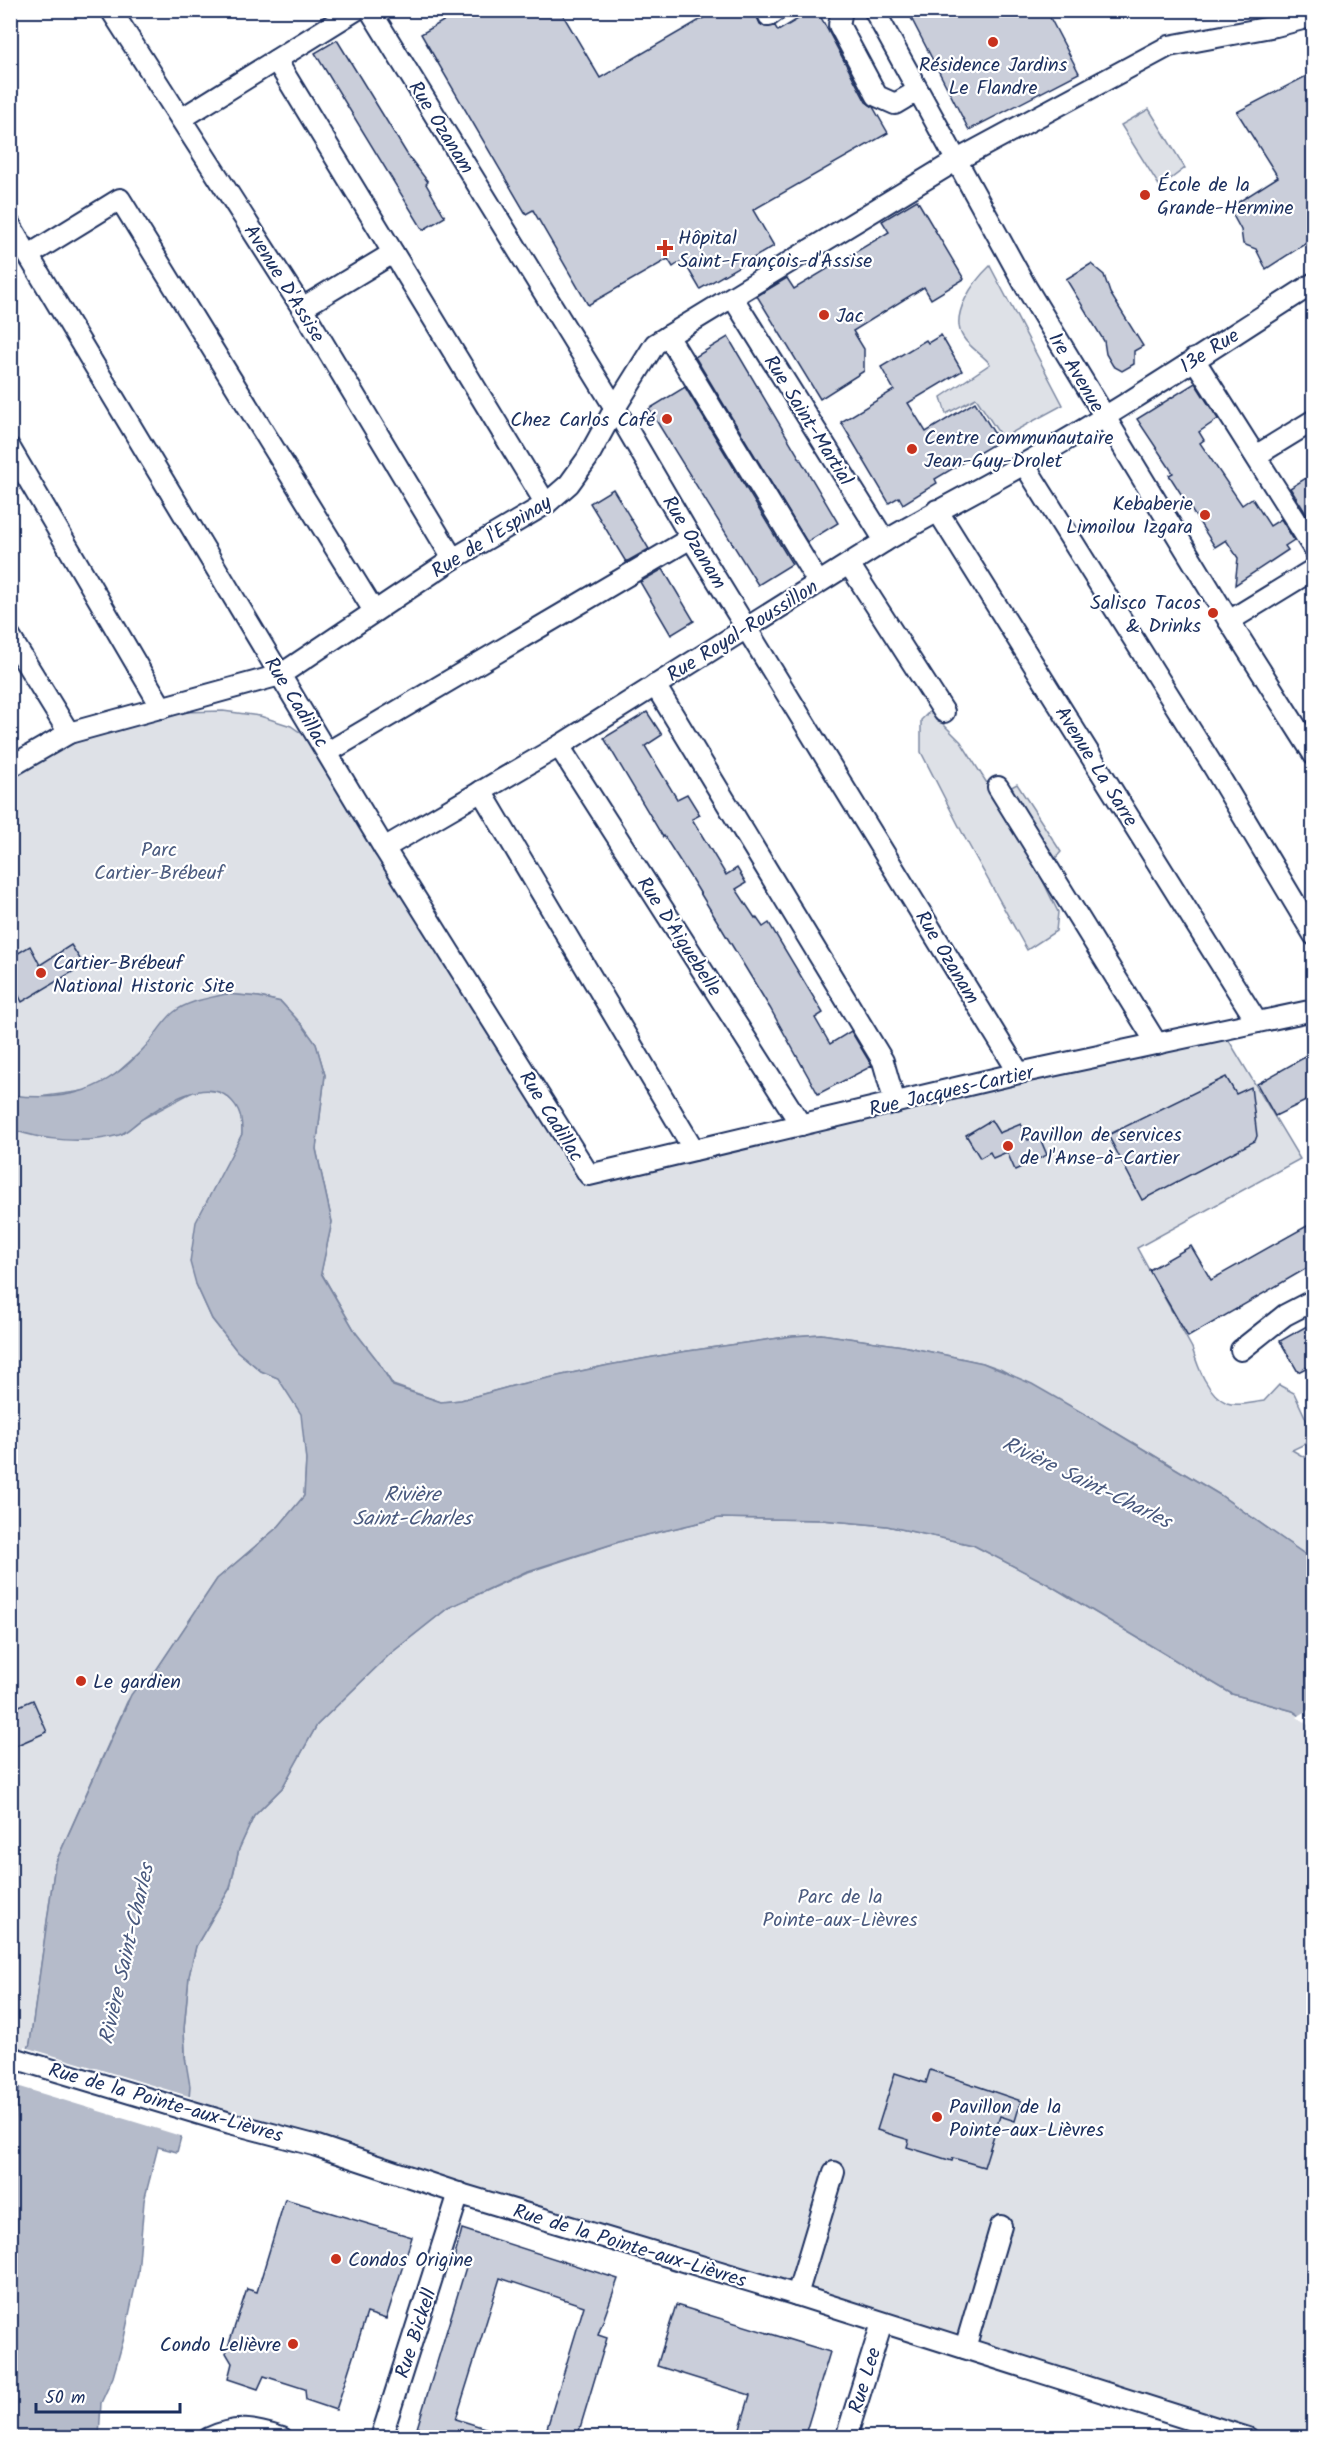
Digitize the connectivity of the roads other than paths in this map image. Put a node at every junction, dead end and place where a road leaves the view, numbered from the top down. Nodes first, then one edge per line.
1 (111, 10) edge
2 (356, 10) edge
3 (842, 10) edge
4 (874, 10) edge
5 (379, 14) edge
6 (1314, 16) edge
7 (276, 60) junction
8 (917, 91) junction
9 (181, 119) junction
10 (957, 160) junction
11 (10, 225) edge
12 (393, 253) junction
13 (28, 255) junction
14 (1314, 283) edge
15 (733, 298) junction
16 (302, 308) junction
17 (668, 336) junction
18 (1194, 359) junction
19 (615, 408) junction
20 (1104, 417) junction
21 (1314, 420) edge
22 (10, 448) edge
23 (1257, 455) junction
24 (1024, 464) junction
25 (546, 504) junction
26 (937, 510) junction
27 (692, 538) junction
28 (885, 541) junction
29 (1314, 549) edge
30 (453, 559) junction
31 (849, 564) junction
32 (1314, 569) edge
33 (818, 582) junction
34 (374, 611) junction
35 (1229, 621) junction
36 (746, 626) junction
37 (10, 637) edge
38 (280, 675) junction
39 (655, 685) junction
40 (162, 708) junction
41 (944, 712) dead end
42 (69, 733) junction
43 (559, 746) junction
44 (328, 752) junction
45 (1314, 755) edge
46 (10, 767) edge
47 (998, 787) dead end
48 (481, 791) junction
49 (384, 848) junction
50 (1314, 935) edge
51 (1314, 1010) edge
52 (1257, 1022) junction
53 (1157, 1044) junction
54 (1019, 1073) junction
55 (895, 1103) junction
56 (801, 1125) junction
57 (694, 1150) junction
58 (590, 1175) joint
59 (1314, 1300) edge
60 (1241, 1350) dead end
61 (10, 2057) edge
62 (834, 2172) dead end
63 (459, 2193) junction
64 (1001, 2226) dead end
65 (796, 2295) junction
66 (882, 2323) junction
67 (965, 2348) junction
68 (209, 2438) edge
69 (282, 2438) edge
70 (381, 2438) edge
71 (846, 2438) edge
72 (1248, 2438) edge

1 - 9 street, Avenue D'Assise
2 - 7 street
3 - 8 street
4 - 8 street, 1re Avenue
5 - 19 street, Rue Ozanam
6 - 10 street, Rue de l'Espinay
7 - 9 street
7 - 12 street
8 - 10 street, 1re Avenue
9 - 16 street, Avenue D'Assise
10 - 15 street, Rue de l'Espinay
10 - 20 street, 1re Avenue
11 - 13 street, Rue Cadillac
12 - 16 street
12 - 25 street
13 - 34 street
13 - 38 street, Rue Cadillac
14 - 18 street, 13e Rue
15 - 17 street, Rue de l'Espinay
15 - 28 street, Rue Saint-Martial
16 - 30 street, Avenue D'Assise
17 - 19 street, Rue de l'Espinay
17 - 33 street
18 - 20 street, 13e Rue
18 - 23 street
19 - 25 street, Rue de l'Espinay
19 - 27 street, Rue Ozanam
20 - 24 street, Rue Royal-Roussillon
20 - 35 street, 1re Avenue
21 - 23 street
22 - 40 street
23 - 29 street
24 - 26 street, Rue Royal-Roussillon
24 - 50 street
25 - 30 street, Rue de l'Espinay
26 - 28 street, Rue Royal-Roussillon
26 - 52 street, Avenue La Sarre
27 - 36 street, Rue Ozanam
27 - 44 street
28 - 31 street, Rue Royal-Roussillon
30 - 34 street, Rue de l'Espinay
31 - 33 street, Rue Royal-Roussillon
31 - 41 street
32 - 35 street
33 - 36 street, Rue Royal-Roussillon
34 - 38 street, Rue de l'Espinay
35 - 45 street, 1re Avenue
36 - 39 street, Rue Royal-Roussillon
36 - 54 street, Rue Ozanam
37 - 42 street
38 - 40 street, Rue de l'Espinay
38 - 44 street, Rue Cadillac
39 - 43 street, Rue Royal-Roussillon
39 - 55 street
40 - 42 street, Rue de l'Espinay
42 - 46 street, Rue de l'Espinay
43 - 48 street, Rue Royal-Roussillon
43 - 56 street, Rue D'Aiguebelle
44 - 49 street, Rue Cadillac
47 - 53 street
48 - 49 street, Rue Royal-Roussillon
48 - 57 street
49 - 58 street, Rue Cadillac
51 - 52 street, Rue Jacques-Cartier
52 - 53 street, Rue Jacques-Cartier
53 - 54 street, Rue Jacques-Cartier
54 - 55 street, Rue Jacques-Cartier
55 - 56 street, Rue Jacques-Cartier
56 - 57 street, Rue Jacques-Cartier
57 - 58 street, Rue Jacques-Cartier
59 - 60 street
61 - 63 street, Rue de la Pointe-aux-Lièvres
62 - 65 street
63 - 65 street, Rue de la Pointe-aux-Lièvres
63 - 70 street, Rue Bickell
64 - 67 street
65 - 66 street, Rue de la Pointe-aux-Lièvres
66 - 67 street, Rue de la Pointe-aux-Lièvres
66 - 71 street, Rue Lee
67 - 72 street, Rue de la Pointe-aux-Lièvres
68 - 69 street

